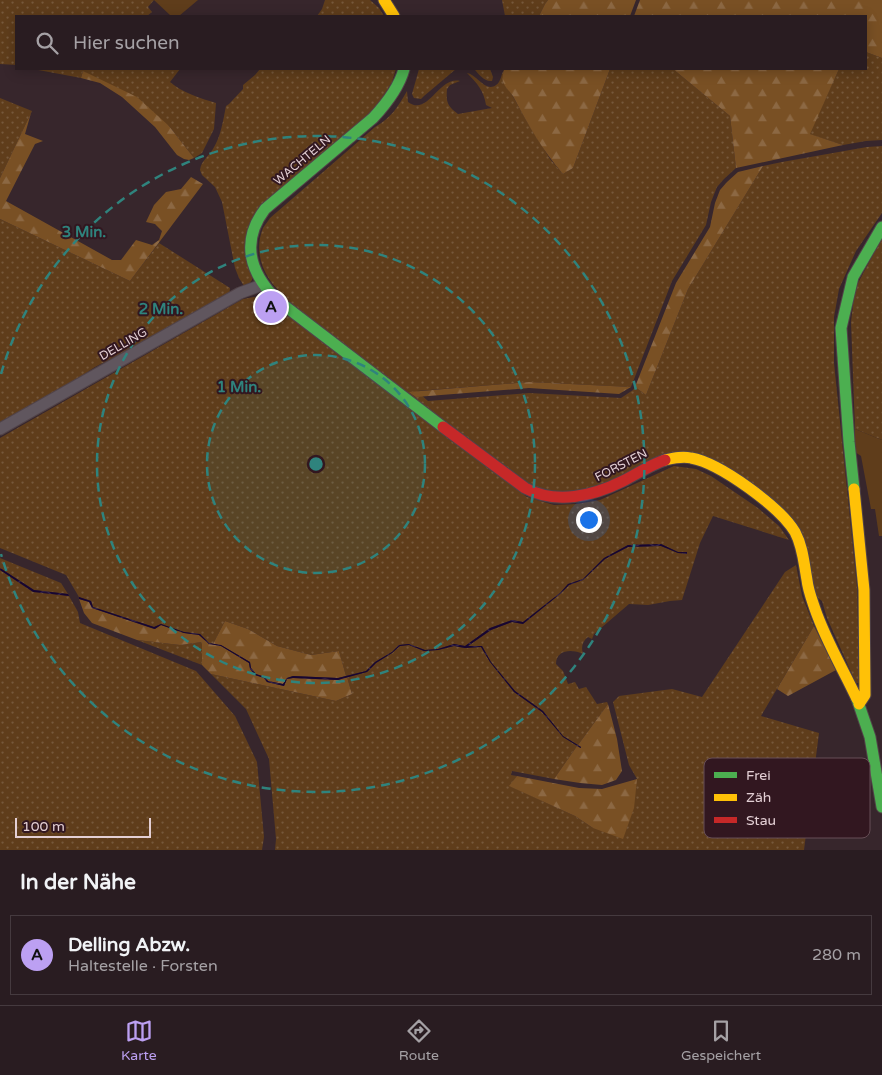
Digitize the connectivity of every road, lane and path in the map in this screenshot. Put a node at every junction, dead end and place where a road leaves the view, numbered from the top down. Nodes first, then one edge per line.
1 (384, 0) edge
2 (393, 15) edge
3 (404, 70) edge
4 (882, 227) edge
5 (262, 285) junction
6 (0, 430) edge
7 (859, 704) junction
8 (882, 807) edge

1 - 2 street
3 - 5 street, WACHTELN
4 - 7 street
5 - 6 street, DELLING
5 - 7 street, FORSTEN
7 - 8 street, FORSTEN

